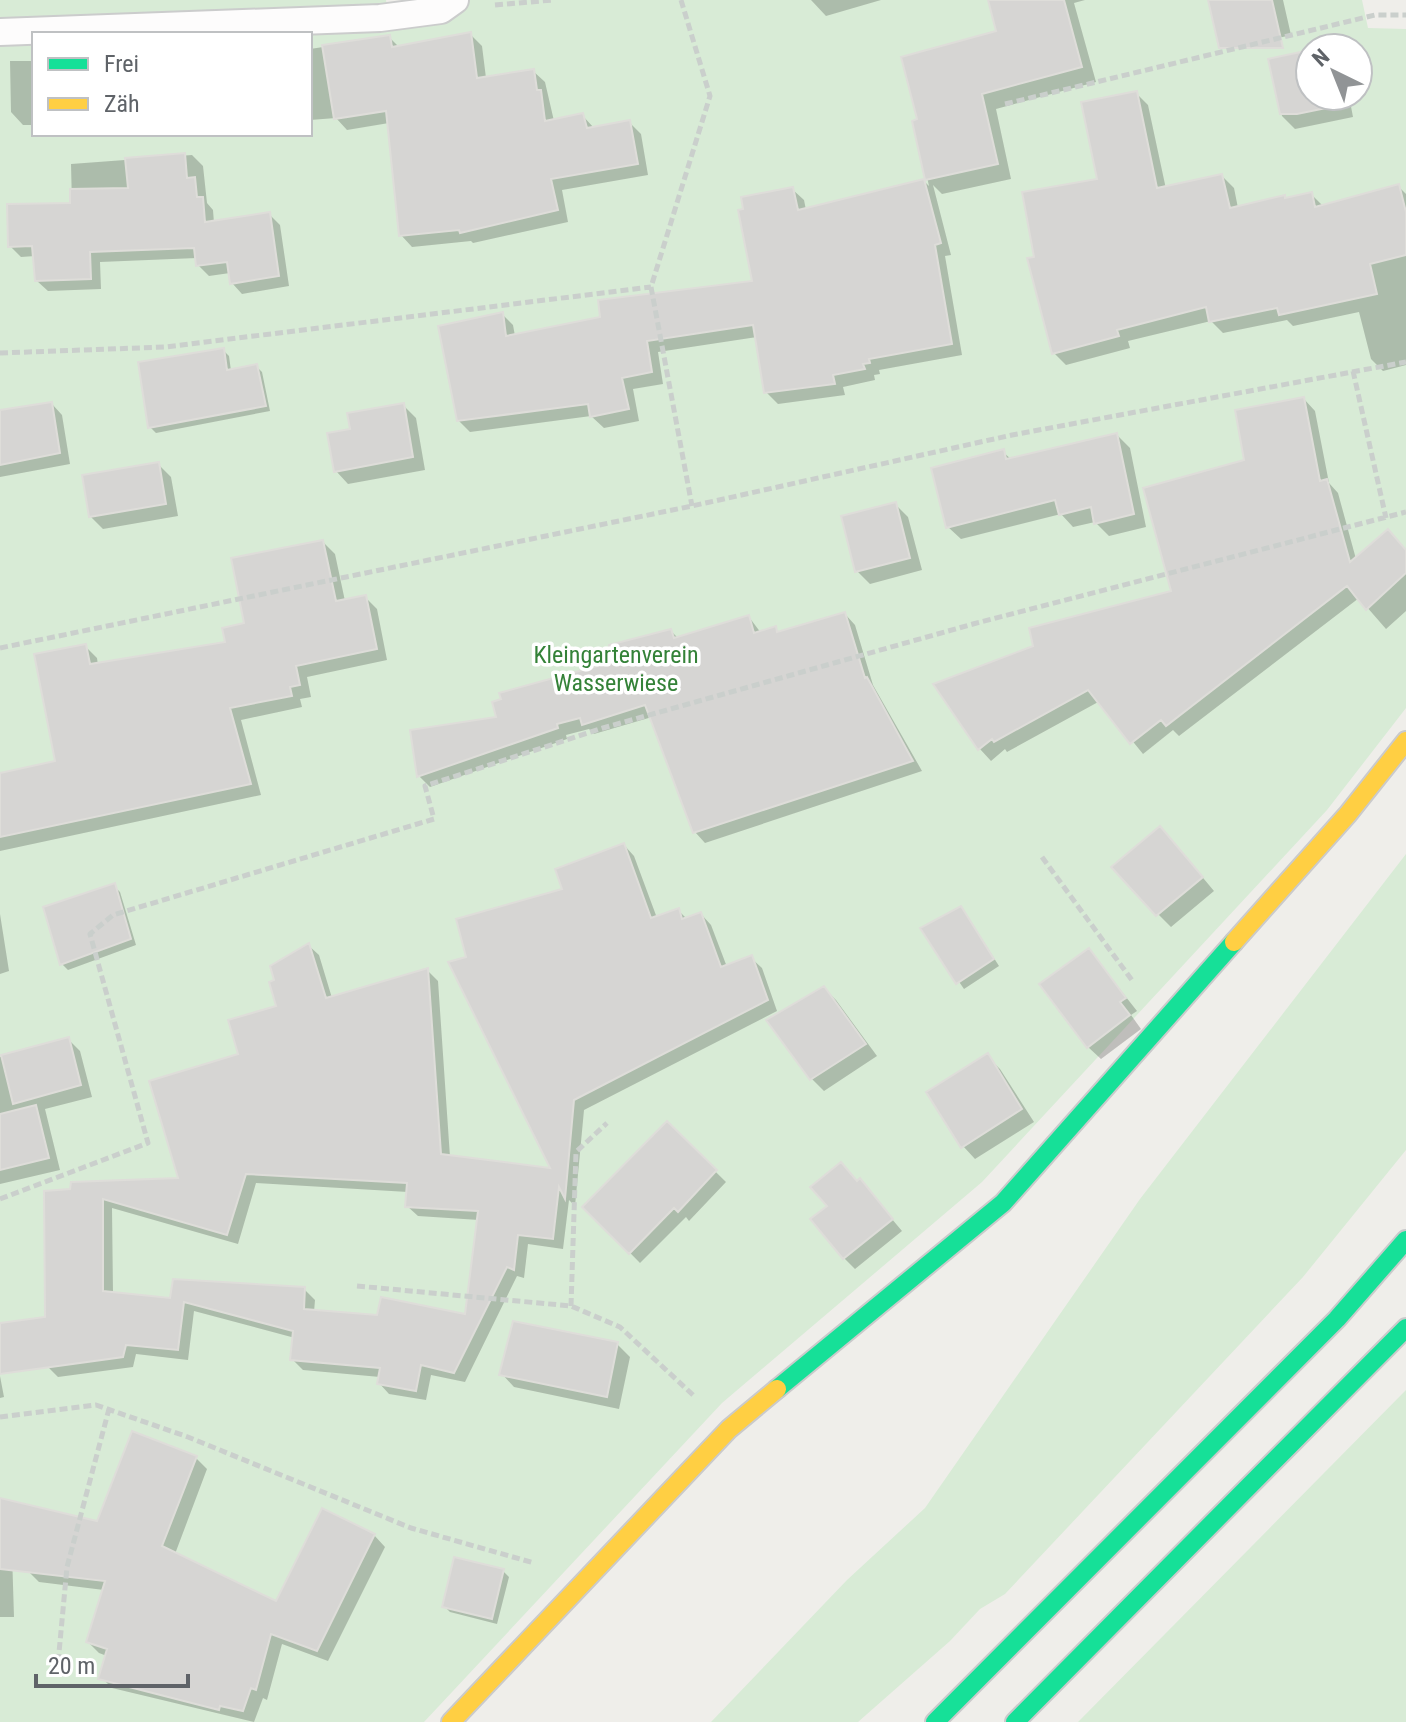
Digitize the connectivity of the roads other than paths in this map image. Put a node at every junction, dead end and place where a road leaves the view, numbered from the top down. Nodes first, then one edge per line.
1 (455, 0) edge
2 (0, 32) edge
3 (1406, 741) edge
4 (1406, 1240) edge
5 (1406, 1328) edge
6 (451, 1722) edge
7 (935, 1722) edge
8 (1015, 1722) edge

1 - 2 lane
3 - 6 main road
4 - 7 main road
5 - 8 main road

